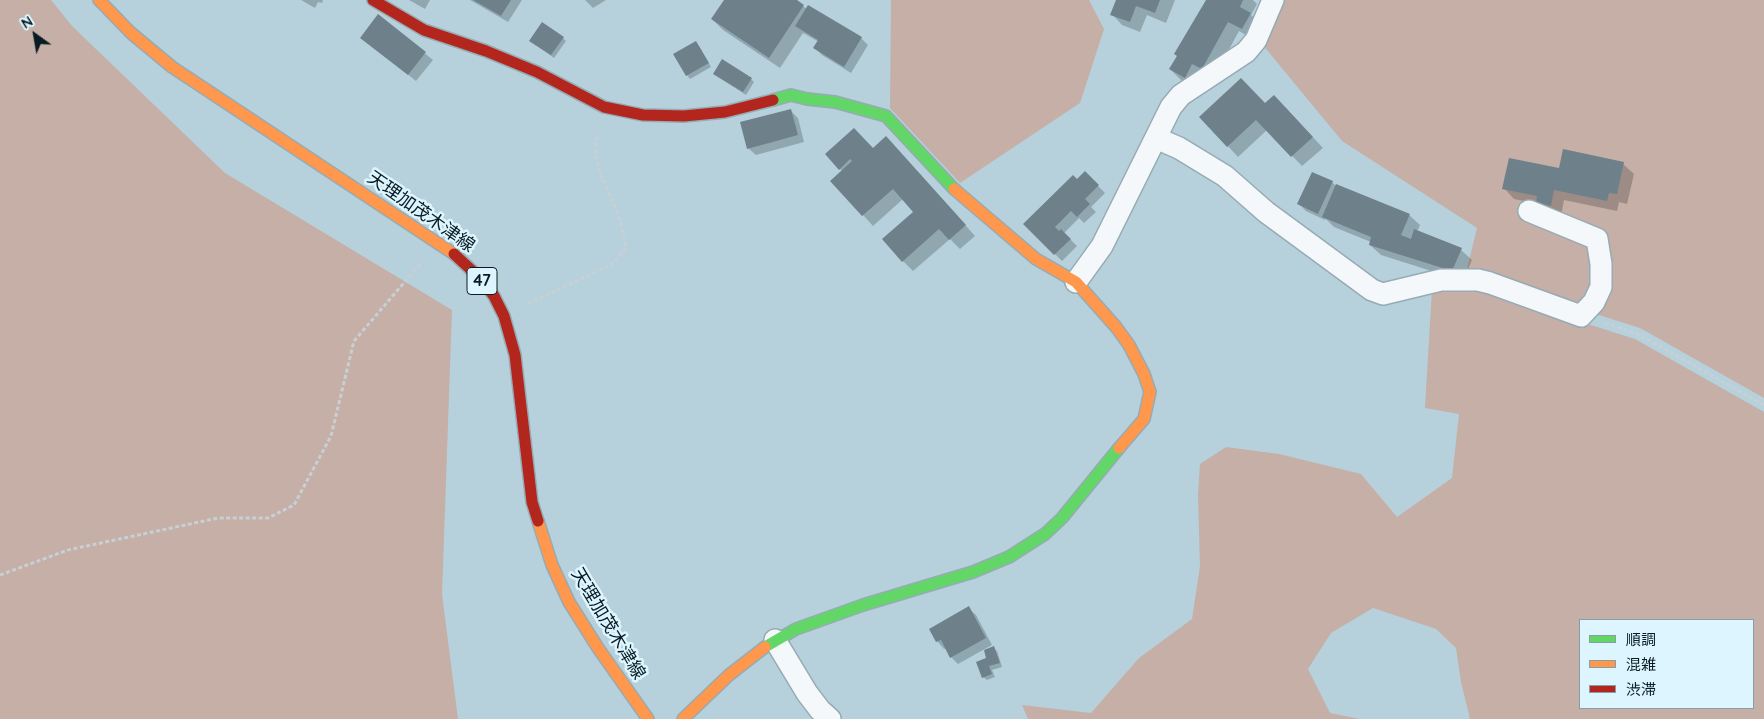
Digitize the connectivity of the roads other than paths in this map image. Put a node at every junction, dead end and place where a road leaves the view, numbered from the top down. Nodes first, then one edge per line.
1 (99, 0) edge
2 (373, 0) edge
3 (1272, 0) edge
4 (1156, 138) junction
5 (1529, 211) dead end
6 (1076, 282) junction
7 (775, 640) junction
8 (648, 719) edge
9 (683, 719) edge
10 (830, 719) edge

1 - 8 street, 天理加茂木津線 / 47
2 - 6 street
3 - 4 street
4 - 5 street
4 - 6 street
6 - 7 street
7 - 9 street
7 - 10 street

